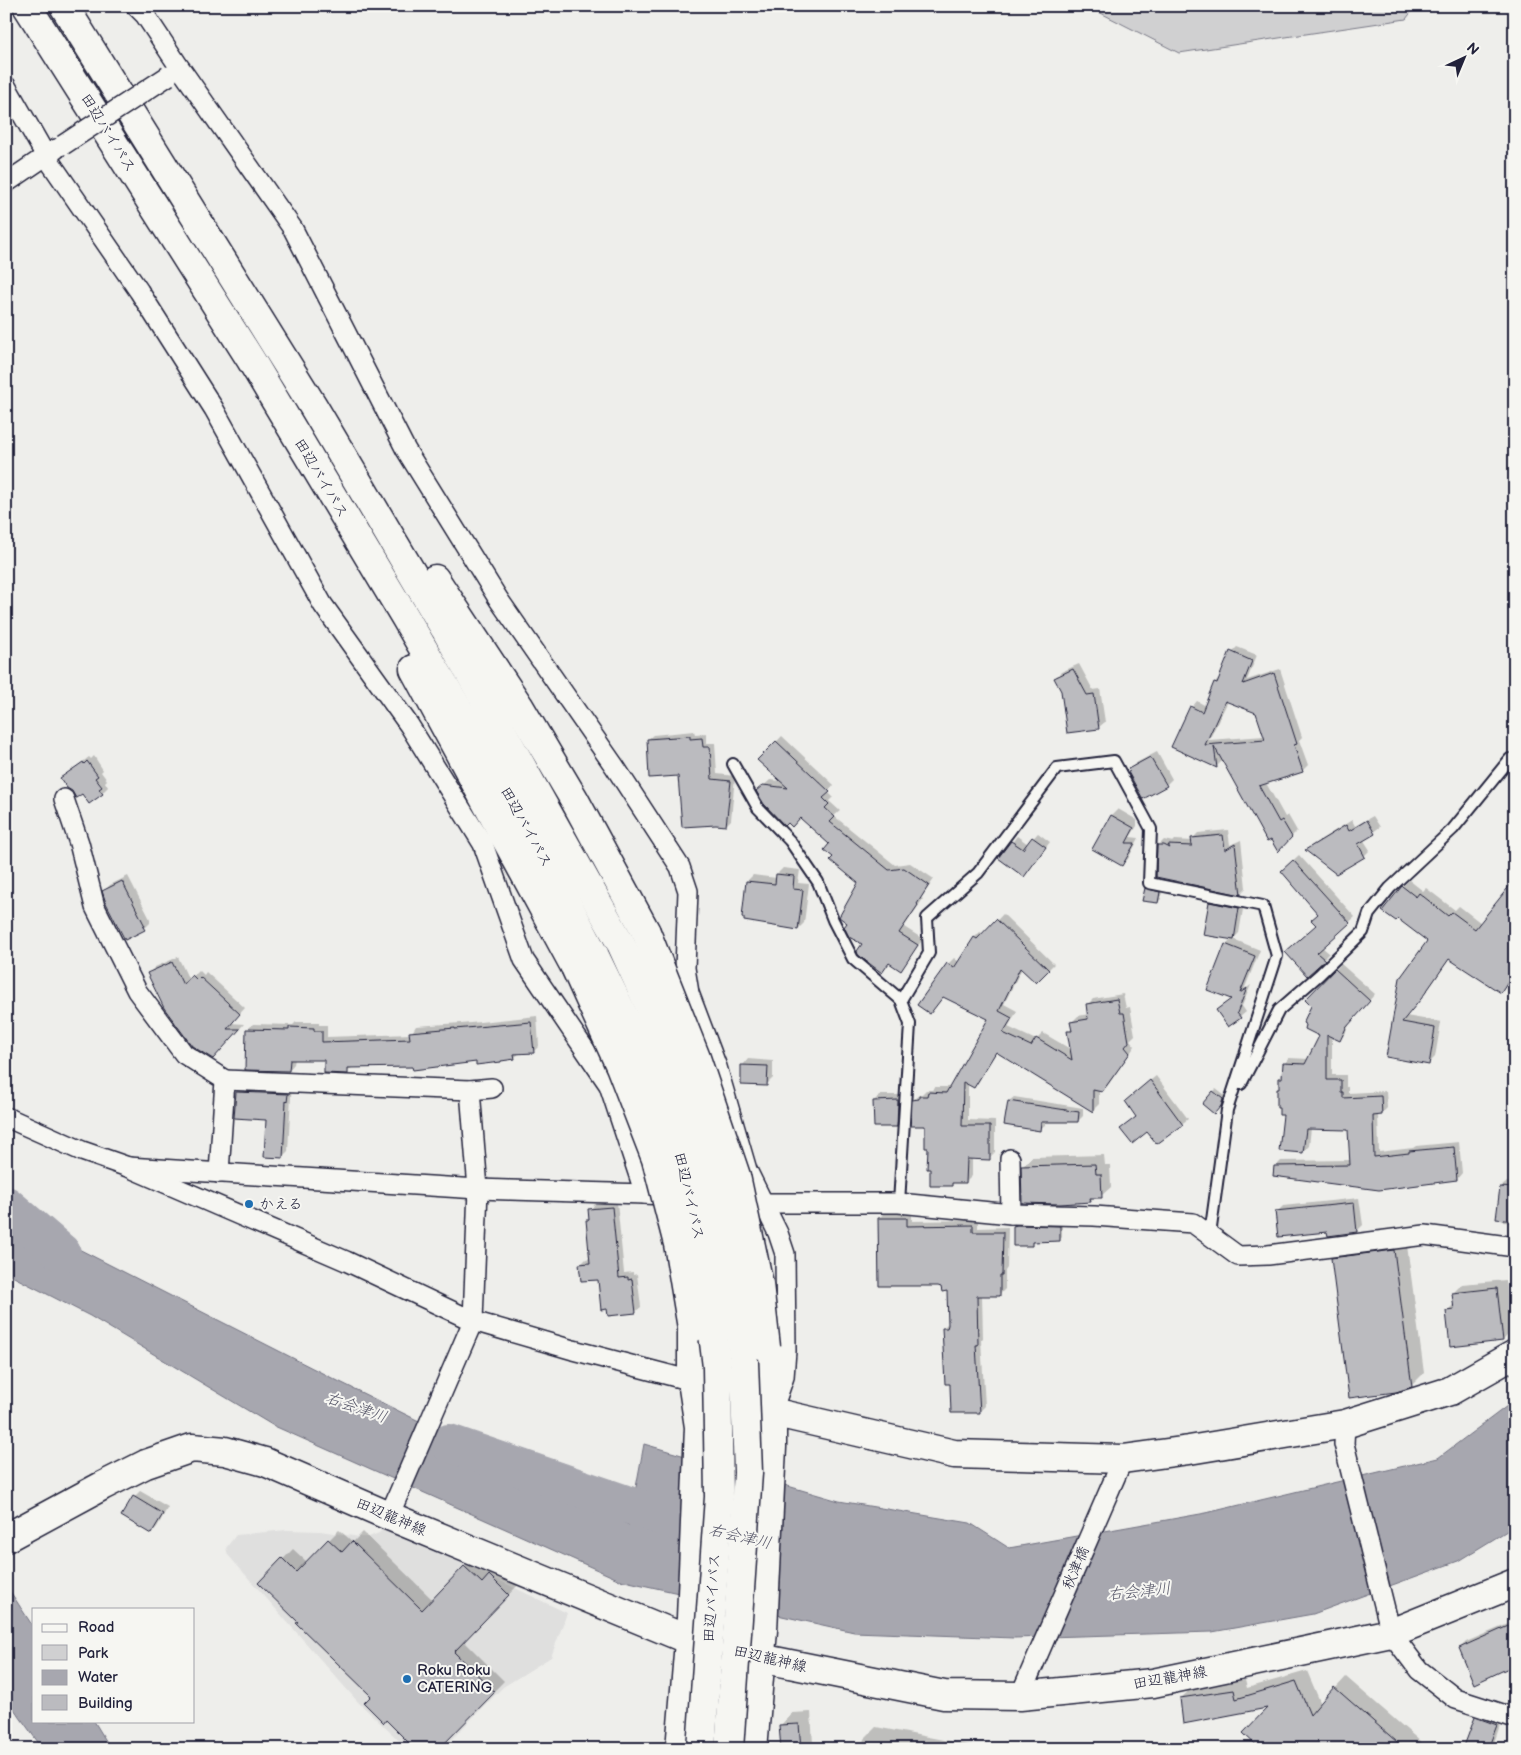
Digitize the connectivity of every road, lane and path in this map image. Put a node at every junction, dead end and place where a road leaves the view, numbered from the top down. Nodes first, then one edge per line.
1 (27, 6) edge
2 (64, 6) edge
3 (136, 6) edge
4 (173, 71) junction
5 (6, 86) edge
6 (46, 156) junction
7 (6, 183) edge
8 (313, 406) junction
9 (1510, 759) dead end
10 (733, 764) dead end
11 (64, 799) dead end
12 (585, 961) junction
13 (901, 1000) junction
14 (226, 1080) junction
15 (492, 1088) dead end
16 (470, 1090) junction
17 (1227, 1110) junction
18 (6, 1117) edge
19 (1010, 1159) dead end
20 (128, 1167) junction
21 (219, 1173) junction
22 (478, 1189) junction
23 (645, 1194) junction
24 (899, 1203) junction
25 (763, 1204) junction
26 (1011, 1214) junction
27 (1210, 1235) junction
28 (1515, 1247) edge
29 (469, 1329) junction
30 (1515, 1354) edge
31 (692, 1381) junction
32 (772, 1412) junction
33 (1345, 1434) junction
34 (1119, 1469) junction
35 (393, 1507) junction
36 (6, 1538) edge
37 (1515, 1583) edge
38 (1389, 1625) junction
39 (690, 1629) junction
40 (760, 1658) junction
41 (1020, 1696) junction
42 (1515, 1718) edge
43 (680, 1749) edge
44 (701, 1749) edge
45 (729, 1749) edge
46 (753, 1749) edge

1 - 12 main road, 田辺バイパス
2 - 8 main road, 田辺バイパス
3 - 4 street
4 - 6 street, bridge
4 - 25 street
5 - 6 street
6 - 7 street
6 - 23 street
8 - 32 main road, bridge
8 - 45 main road, 田辺バイパス, bridge
9 - 17 lane
10 - 13 lane
11 - 14 street
12 - 31 main road, bridge
12 - 44 main road, 田辺バイパス, bridge
13 - 17 lane
13 - 24 lane
14 - 16 street
14 - 21 street
15 - 16 street
16 - 22 street
17 - 27 lane
18 - 20 street
19 - 26 street
20 - 21 street
20 - 29 street
21 - 22 street
22 - 23 street
22 - 29 street
23 - 25 street
24 - 25 street
24 - 26 street
25 - 32 street
26 - 27 street
27 - 28 street
29 - 31 street
29 - 35 street
30 - 33 main road
31 - 32 main road
31 - 39 main road
32 - 34 main road
32 - 40 main road
33 - 34 main road
33 - 38 street
34 - 41 street, 秋津橋
35 - 36 main road, 田辺龍神線
35 - 39 main road, 田辺龍神線
37 - 38 main road, 田辺龍神線
38 - 41 main road, 田辺龍神線
38 - 42 street
39 - 40 main road, 田辺龍神線
39 - 43 main road
40 - 41 main road, 田辺龍神線
40 - 46 main road

